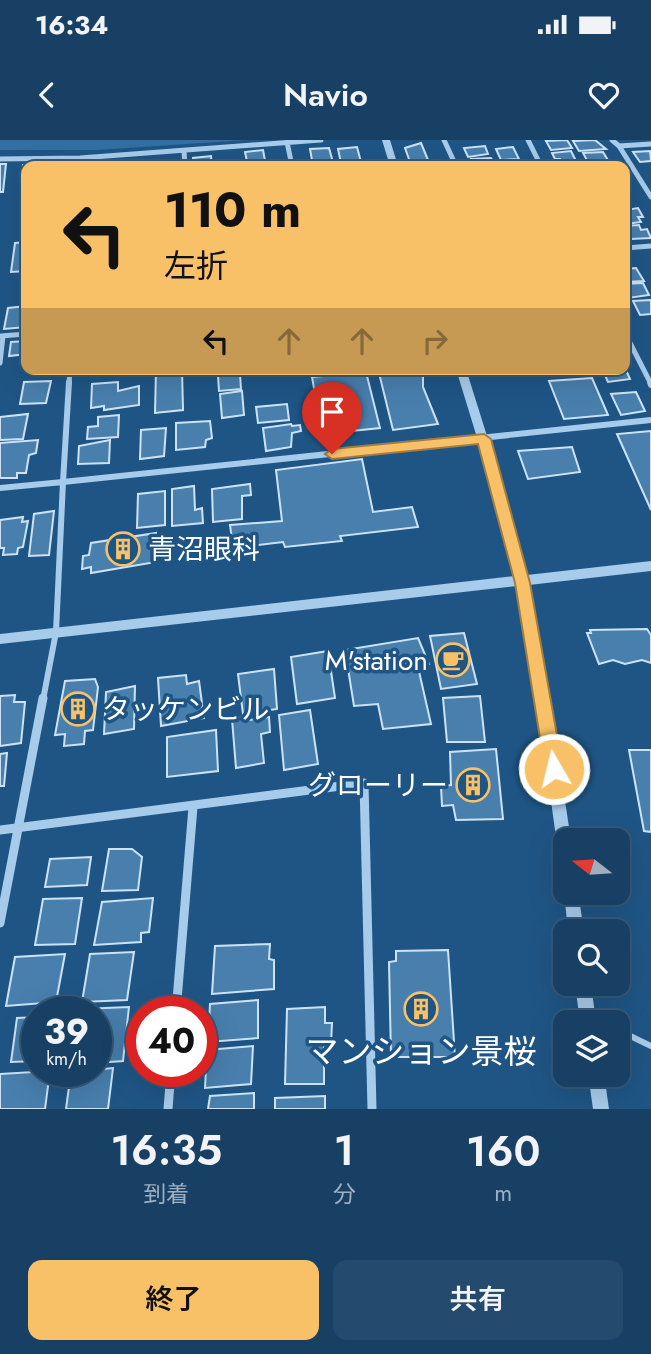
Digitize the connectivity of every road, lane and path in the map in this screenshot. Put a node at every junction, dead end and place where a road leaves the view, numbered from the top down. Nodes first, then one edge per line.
1 (321, 140) edge
2 (386, 140) edge
3 (444, 140) edge
4 (528, 140) edge
5 (612, 140) edge
6 (287, 142) junction
7 (651, 144) edge
8 (620, 146) junction
9 (184, 150) junction
10 (80, 158) joint
11 (0, 159) edge
12 (185, 161) edge
13 (291, 161) edge
14 (392, 161) edge
15 (454, 161) edge
16 (538, 161) edge
17 (629, 161) edge
18 (630, 162) edge
19 (651, 197) edge
20 (651, 246) edge
21 (630, 248) edge
22 (21, 334) edge
23 (2, 336) edge
24 (630, 351) edge
25 (0, 363) edge
26 (70, 375) edge
27 (463, 375) edge
28 (651, 385) edge
29 (651, 421) edge
30 (484, 439) junction
31 (63, 482) junction
32 (0, 488) edge
33 (651, 566) edge
34 (523, 583) junction
35 (56, 632) junction
36 (0, 639) edge
37 (193, 807) junction
38 (19, 827) junction
39 (562, 828) edge
40 (0, 830) edge
41 (0, 923) edge
42 (177, 996) edge
43 (630, 1036) edge
44 (651, 1046) edge
45 (170, 1087) edge
46 (598, 1087) edge
47 (168, 1109) edge
48 (372, 1109) edge
49 (601, 1109) edge

1 - 6 street
2 - 14 street
3 - 15 street
4 - 16 street
5 - 8 street
6 - 9 street
6 - 13 street
7 - 8 street
8 - 17 street
9 - 10 street
9 - 12 street
10 - 11 street
18 - 19 street
20 - 21 street
22 - 23 street
23 - 25 street
24 - 28 street
26 - 31 street
27 - 30 street
29 - 30 street
30 - 31 street
30 - 34 street
31 - 32 street
31 - 35 street
33 - 34 street
34 - 35 street
34 - 39 street
35 - 36 street
35 - 38 street
37 - 38 street
37 - 42 street
37 - 48 street
38 - 40 street
38 - 41 street
43 - 44 lane
45 - 47 street
46 - 49 street

